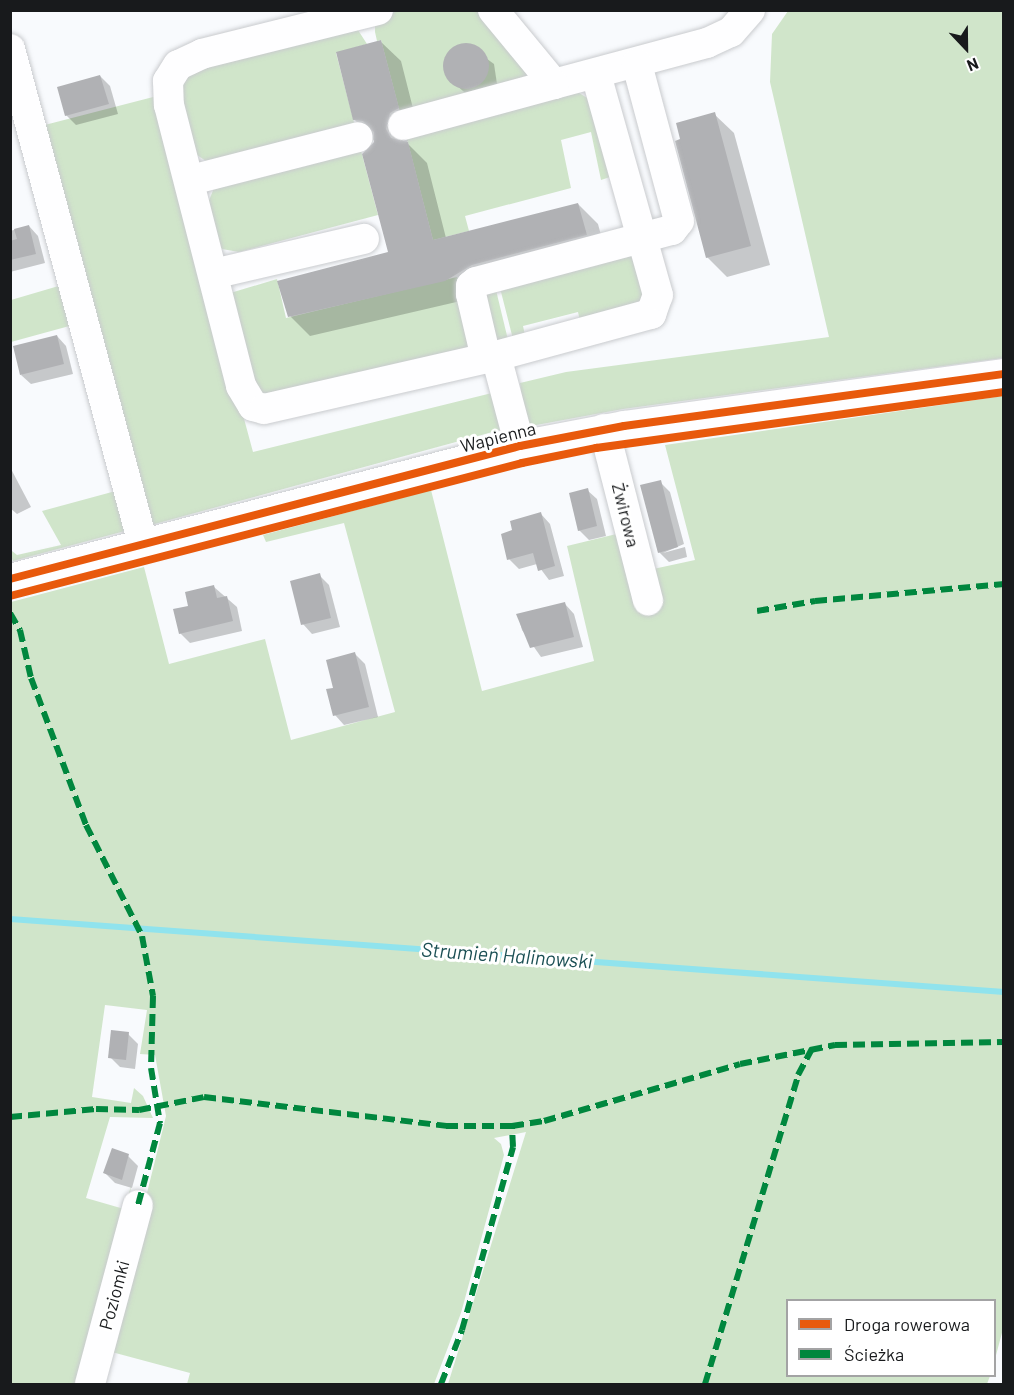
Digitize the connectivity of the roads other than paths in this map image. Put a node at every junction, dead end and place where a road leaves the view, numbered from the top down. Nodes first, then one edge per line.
1 (378, 10) edge
2 (493, 10) edge
3 (750, 10) edge
4 (10, 49) edge
5 (636, 64) junction
6 (596, 75) junction
7 (554, 84) junction
8 (403, 125) dead end
9 (358, 137) dead end
10 (191, 180) junction
11 (642, 238) junction
12 (364, 240) dead end
13 (213, 274) junction
14 (491, 357) junction
15 (1004, 374) edge
16 (604, 429) junction
17 (520, 446) junction
18 (143, 544) junction
19 (10, 579) edge
20 (648, 600) dead end
21 (138, 1204) dead end
22 (90, 1384) edge

1 - 10 street
2 - 7 street
3 - 5 street
4 - 18 street
5 - 6 street
5 - 11 street
6 - 7 street
6 - 11 street
7 - 8 street
9 - 10 street
10 - 13 street
11 - 14 street
11 - 14 street
12 - 13 street
13 - 14 street
14 - 17 street
15 - 16 street, Wapienna
16 - 17 street, Wapienna
16 - 20 street, Żwirowa
17 - 18 street, Wapienna
18 - 19 street, Wapienna
21 - 22 street, Poziomki

